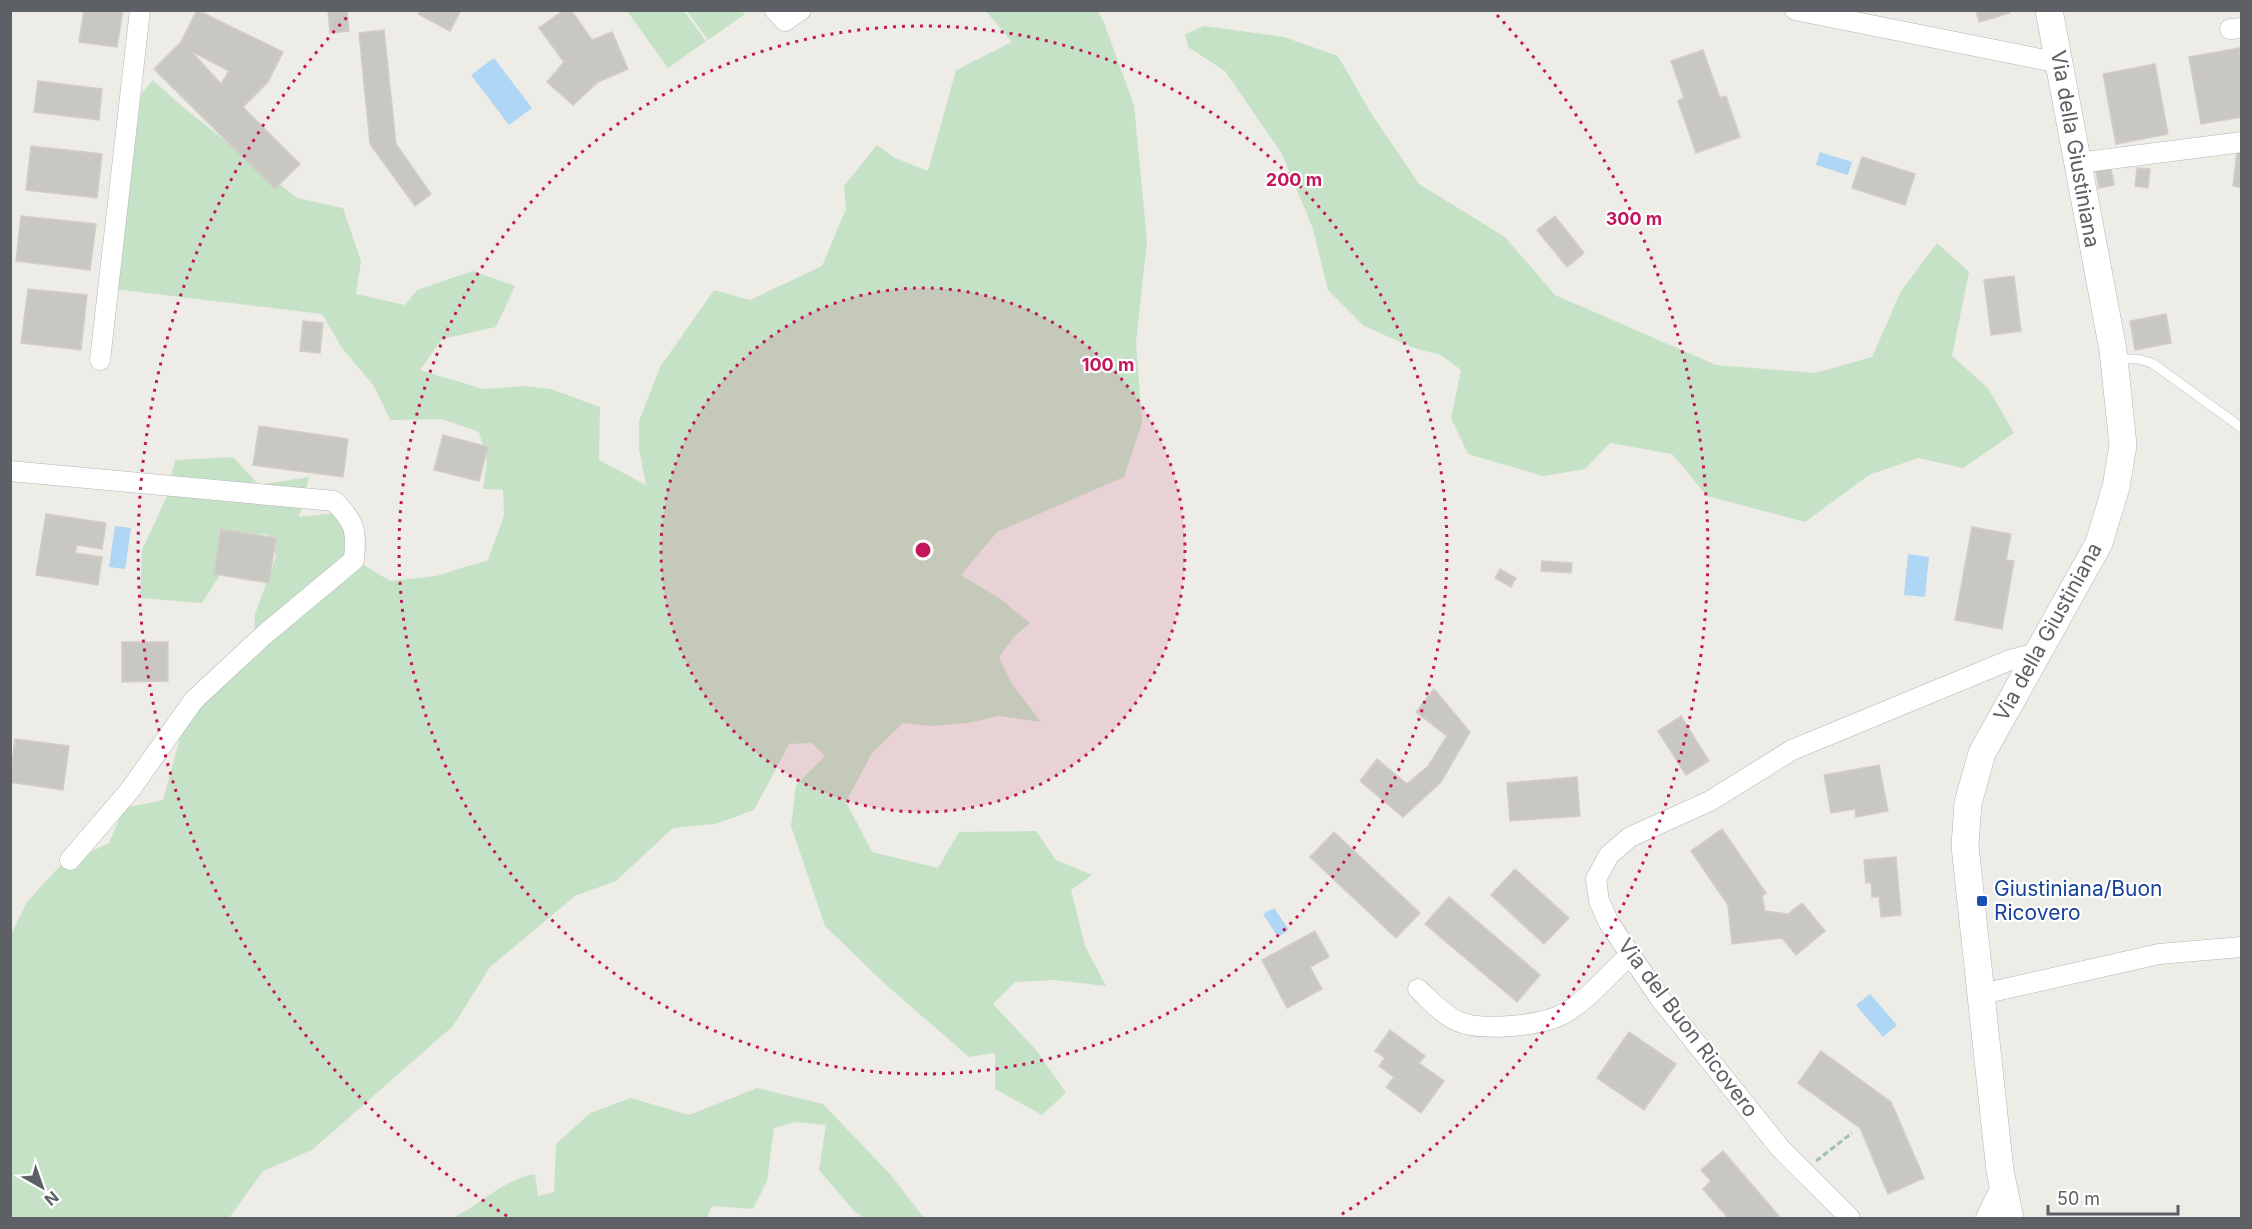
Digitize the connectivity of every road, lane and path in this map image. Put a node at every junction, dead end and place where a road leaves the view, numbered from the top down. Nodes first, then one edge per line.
1 (140, 10) edge
2 (801, 10) edge
3 (1796, 10) edge
4 (2049, 10) edge
5 (778, 14) edge
6 (2060, 63) junction
7 (2241, 142) edge
8 (2078, 163) junction
9 (2114, 359) junction
10 (100, 360) dead end
11 (2241, 428) edge
12 (10, 471) edge
13 (2037, 653) junction
14 (1971, 678) junction
15 (2017, 687) junction
16 (70, 860) dead end
17 (2241, 948) edge
18 (1630, 955) junction
19 (1418, 989) dead end
20 (1982, 994) junction
21 (1852, 1133) dead end
22 (1803, 1171) junction
23 (2002, 1185) junction
24 (1850, 1218) edge
25 (1986, 1218) edge
26 (2010, 1218) edge

1 - 10 street
2 - 5 street
3 - 6 street
4 - 6 street, Via della Giustiniana
6 - 8 street, Via della Giustiniana
7 - 8 street
8 - 9 street, Via della Giustiniana
9 - 11 lane
9 - 13 street, Via della Giustiniana
12 - 16 street
13 - 14 street, Via del Buon Ricovero
13 - 15 street, Via della Giustiniana
14 - 15 street, Via del Buon Ricovero
14 - 18 street, Via del Buon Ricovero
15 - 20 street, Via della Giustiniana
17 - 20 street
18 - 19 street
18 - 22 street, Via del Buon Ricovero
20 - 23 street, Via della Giustiniana
21 - 22 path
22 - 24 street, Via del Buon Ricovero
23 - 25 street
23 - 26 street, Via della Giustiniana

